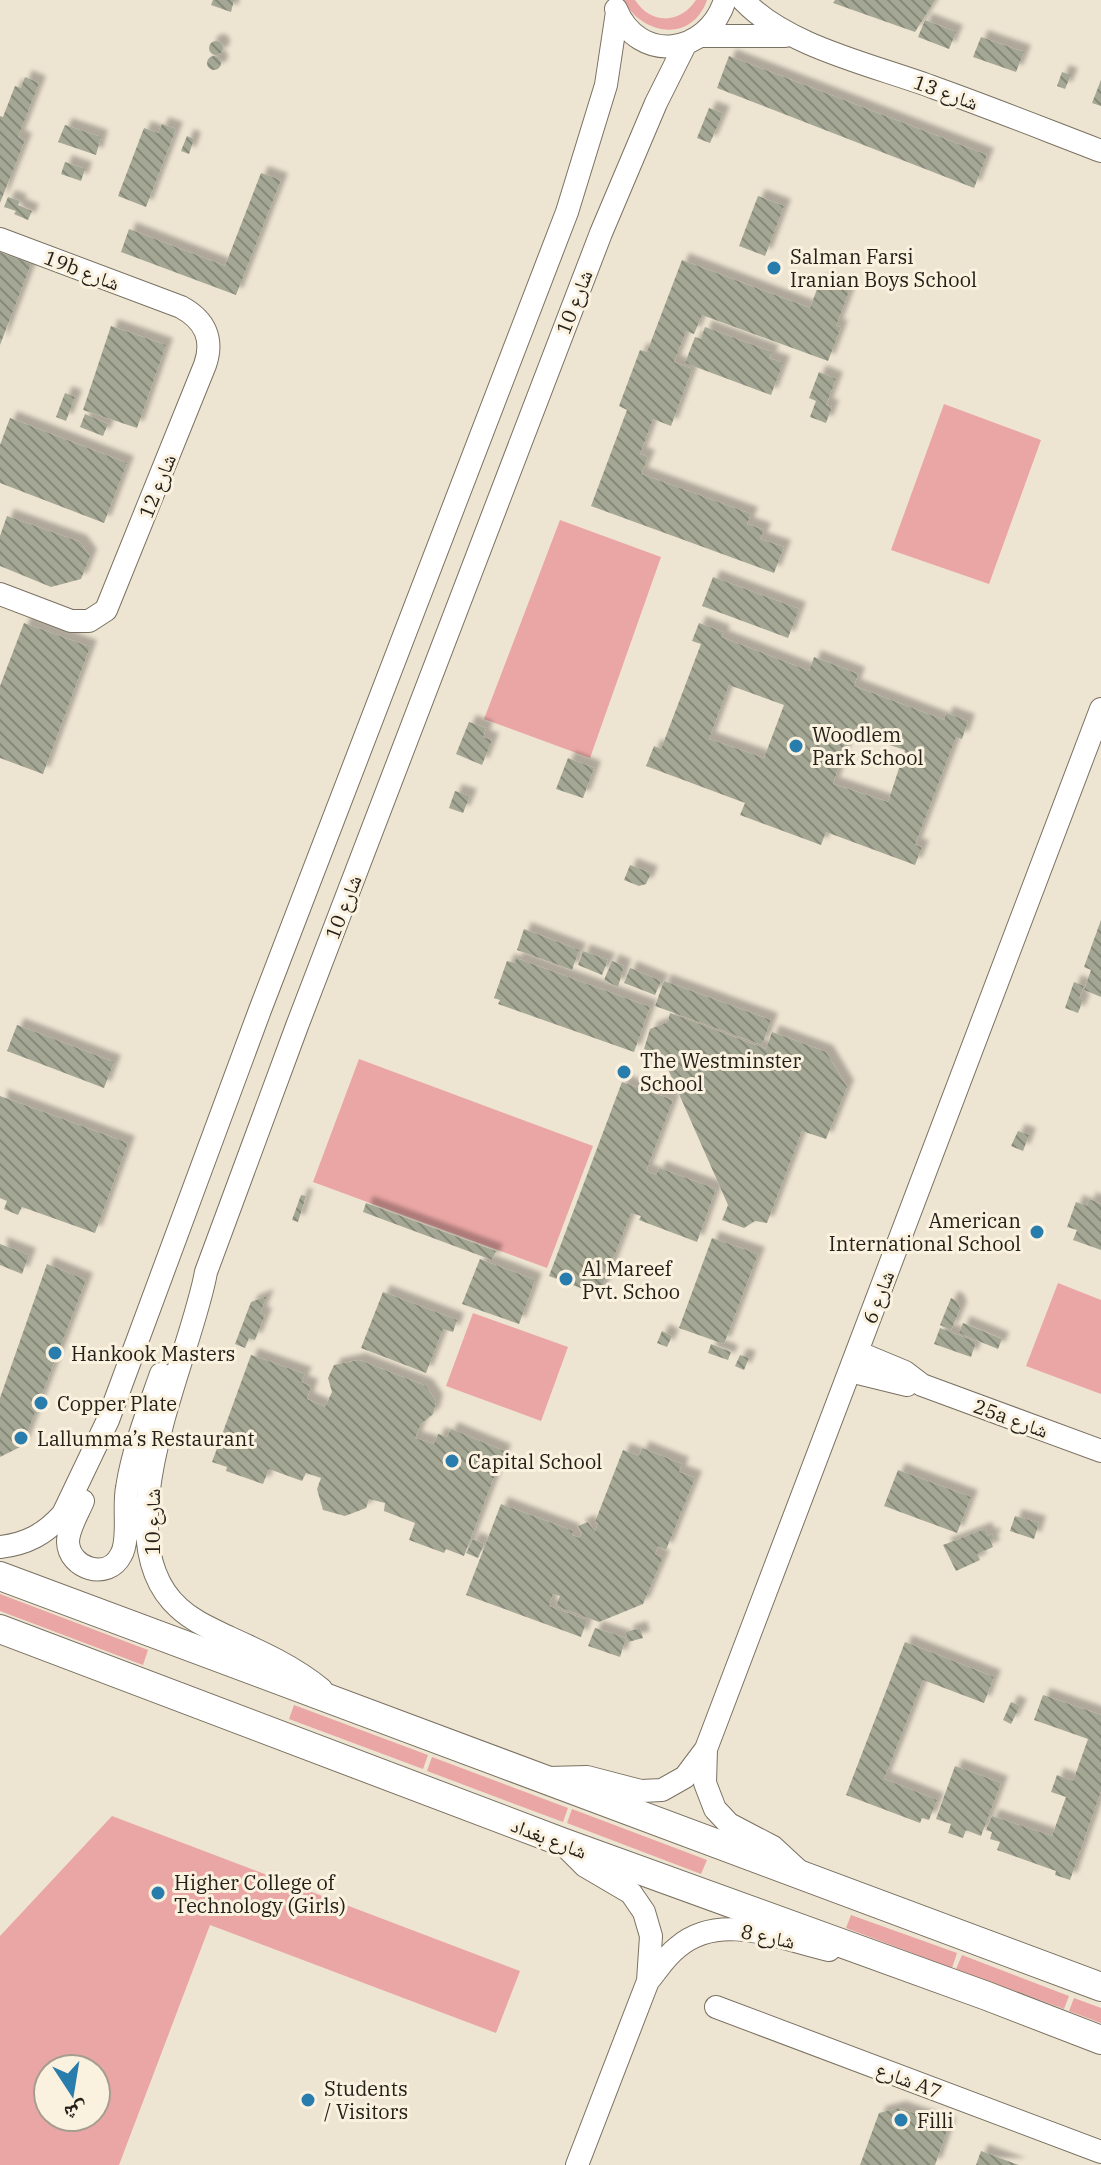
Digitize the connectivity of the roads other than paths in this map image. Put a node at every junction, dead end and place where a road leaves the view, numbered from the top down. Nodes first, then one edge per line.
1 (725, 0) edge
2 (743, 0) edge
3 (615, 6) edge
4 (790, 37) junction
5 (694, 40) junction
6 (1101, 151) edge
7 (0, 239) edge
8 (199, 379) joint
9 (0, 594) edge
10 (1100, 716) edge
11 (1093, 755) edge
12 (206, 1272) junction
13 (853, 1361) junction
14 (108, 1420) junction
15 (1101, 1451) edge
16 (0, 1547) edge
17 (0, 1576) edge
18 (0, 1629) edge
19 (337, 1703) junction
20 (706, 1749) junction
21 (544, 1778) junction
22 (562, 1842) junction
23 (803, 1876) junction
24 (905, 1968) junction
25 (648, 1981) junction
26 (1101, 1987) edge
27 (716, 2007) dead end
28 (1101, 2040) edge
29 (1101, 2152) edge
30 (577, 2165) edge

1 - 5 street, شارع 10
2 - 4 street, شارع 13
3 - 5 street, شارع 13
3 - 14 street, شارع 10
4 - 5 street, شارع 13
4 - 6 street, شارع 13
5 - 12 street, شارع 10
7 - 8 street, 19b شارع
8 - 9 street, شارع 12
10 - 11 street, شارع 6
11 - 13 street, شارع 6
12 - 14 street
12 - 19 street, شارع 10
13 - 15 street, 25a شارع
13 - 20 street, شارع 6
14 - 16 street, شارع 10
17 - 19 main road
18 - 22 main road, شارع بغداد
19 - 21 main road
20 - 21 street, شارع 6
20 - 23 street, شارع 6
21 - 23 main road
22 - 24 main road, شارع بغداد
22 - 25 street, شارع 8
23 - 26 main road
24 - 25 street, شارع 8
24 - 28 main road, شارع بغداد
25 - 30 street, شارع 8
27 - 29 street, شارع A7

